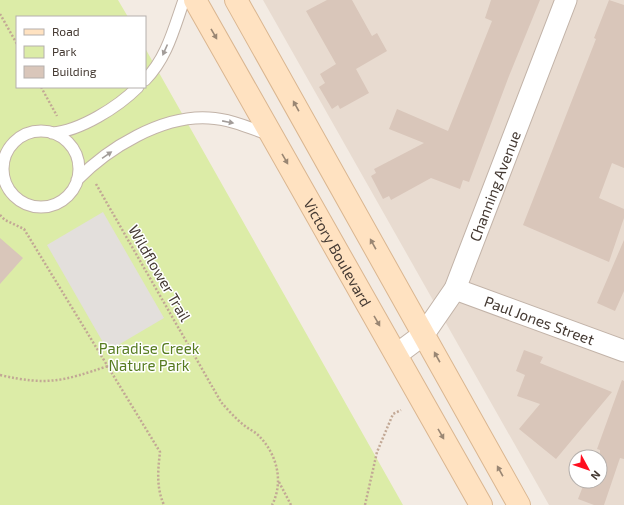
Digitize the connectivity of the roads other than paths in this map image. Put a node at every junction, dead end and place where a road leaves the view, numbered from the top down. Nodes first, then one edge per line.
1 (184, 0) edge
2 (195, 0) edge
3 (236, 0) edge
4 (566, 0) edge
5 (146, 79) edge
6 (137, 88) edge
7 (52, 133) junction
8 (272, 136) junction
9 (77, 180) junction
10 (455, 288) junction
11 (424, 334) junction
12 (624, 351) edge
13 (396, 355) junction
14 (481, 505) edge
15 (519, 505) edge

1 -> 5 lane
2 -> 8 main road, Victory Boulevard
11 -> 3 main road
4 - 10 street, Channing Avenue
6 - 7 lane
7 - 9 lane
7 - 9 lane
9 -> 8 lane
8 -> 13 main road, Victory Boulevard
10 - 11 street, Channing Avenue
10 - 12 street, Paul Jones Street
11 - 13 street, Channing Avenue
15 -> 11 main road
13 -> 14 main road, Victory Boulevard

